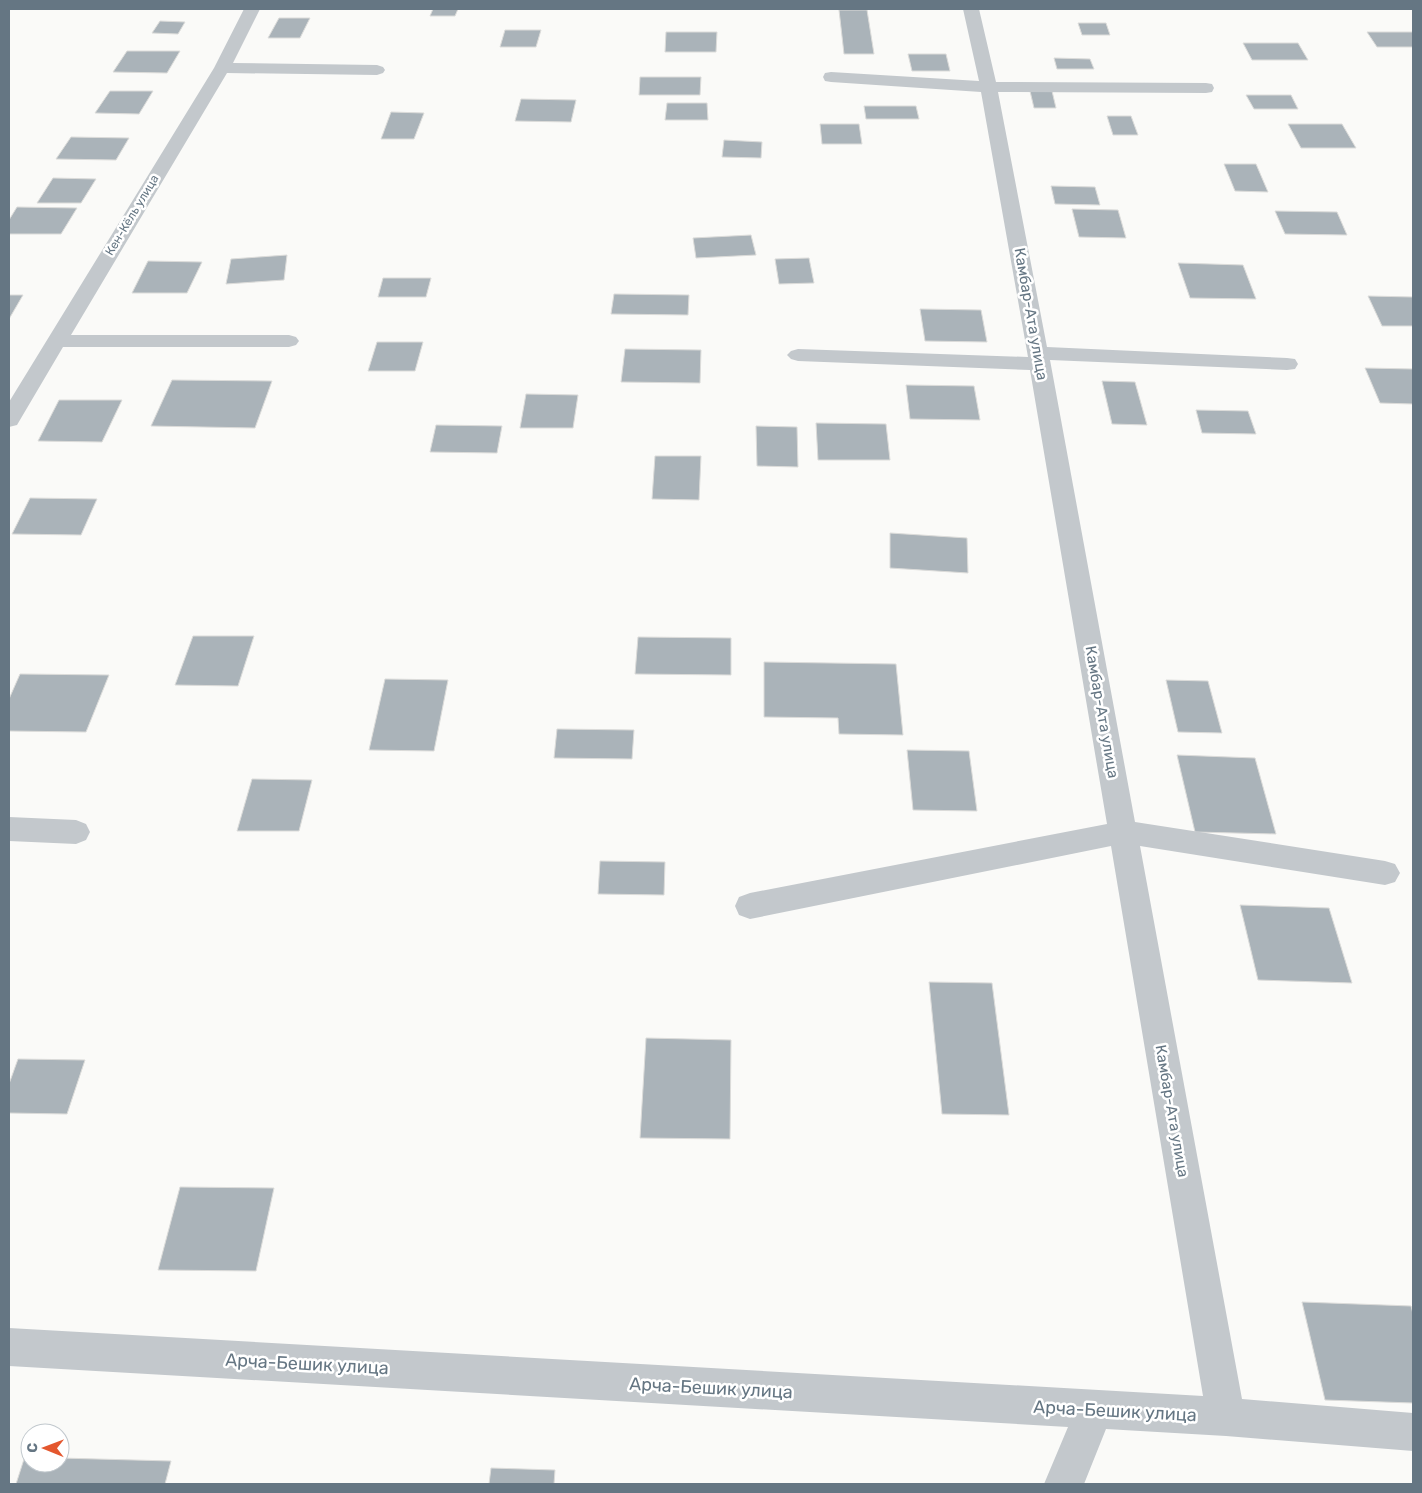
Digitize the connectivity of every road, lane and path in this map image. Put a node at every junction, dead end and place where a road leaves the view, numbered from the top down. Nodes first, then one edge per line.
1 (252, 9) edge
2 (971, 9) edge
3 (222, 68) junction
4 (377, 70) dead end
5 (831, 77) dead end
6 (988, 87) junction
7 (1206, 88) dead end
8 (57, 341) junction
9 (289, 341) dead end
10 (798, 354) dead end
11 (1039, 358) junction
12 (1288, 364) dead end
13 (9, 420) edge
14 (9, 829) edge
15 (76, 832) dead end
16 (1123, 832) junction
17 (1385, 874) dead end
18 (750, 906) dead end
19 (9, 1347) edge
20 (1095, 1410) junction
21 (1226, 1417) junction
22 (1413, 1432) edge
23 (1064, 1484) edge

1 - 3 street, Кен-Кёль улица
2 - 6 street, Камбар-Ата улица
3 - 4 street
3 - 8 street, Кен-Кёль улица
5 - 6 street
6 - 7 street
6 - 11 street, Камбар-Ата улица
8 - 9 street
8 - 13 street, Кен-Кёль улица
10 - 11 street
11 - 12 street
11 - 16 street, Камбар-Ата улица
14 - 15 street
16 - 17 street
16 - 18 street
16 - 21 street, Камбар-Ата улица
19 - 20 street, Арча-Бешик улица
20 - 21 street, Арча-Бешик улица
20 - 23 street
21 - 22 street, Арча-Бешик улица

